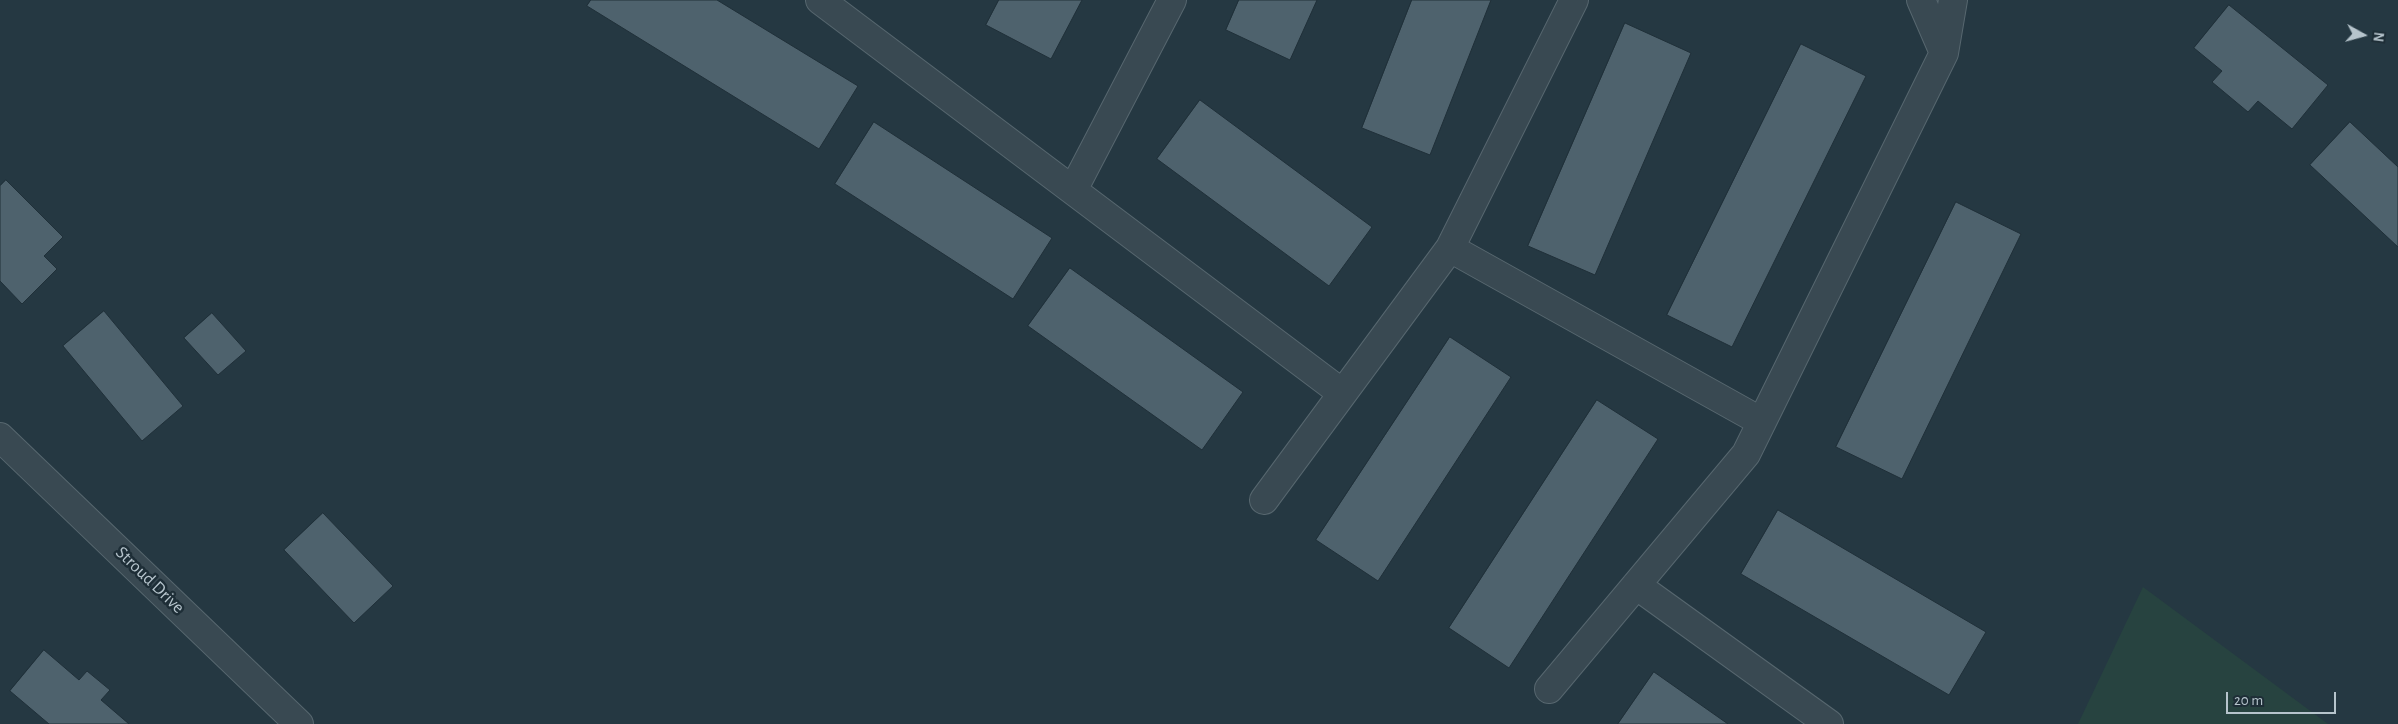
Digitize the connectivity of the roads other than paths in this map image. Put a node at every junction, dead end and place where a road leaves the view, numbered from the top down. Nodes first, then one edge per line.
1 (820, 0) edge
2 (1172, 0) edge
3 (1574, 0) edge
4 (1921, 0) edge
5 (1953, 0) edge
6 (1944, 54) junction
7 (1072, 190) junction
8 (1450, 248) junction
9 (1342, 393) junction
10 (1762, 422) junction
11 (0, 437) edge
12 (1264, 500) dead end
13 (1636, 585) junction
14 (1549, 689) dead end
15 (299, 724) edge
16 (1829, 724) edge

1 - 7 street
2 - 7 street
3 - 8 street
4 - 6 street
5 - 6 street
6 - 10 street
7 - 9 street
8 - 9 street
8 - 10 street
9 - 12 street
10 - 13 street
11 - 15 street, Stroud Drive
13 - 14 street
13 - 16 street

